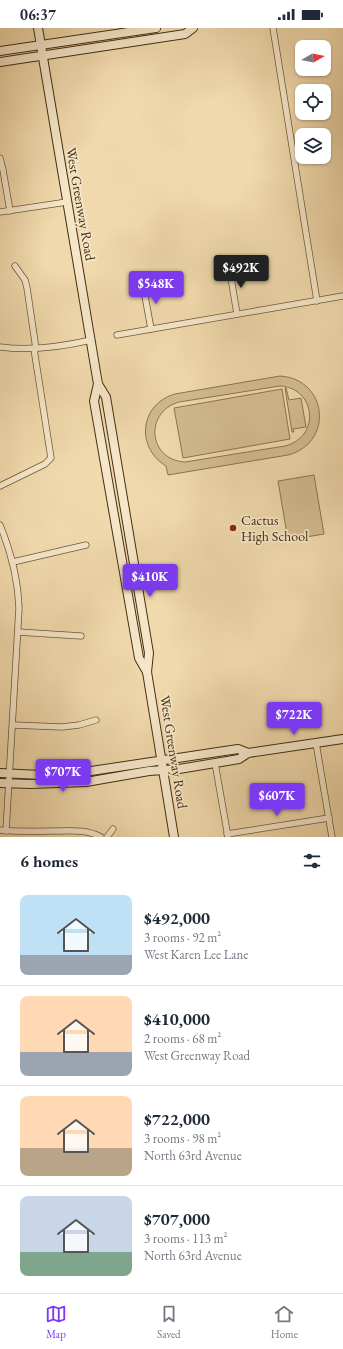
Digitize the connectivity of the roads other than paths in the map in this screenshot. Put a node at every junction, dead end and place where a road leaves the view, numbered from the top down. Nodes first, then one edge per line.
1 (38, 28) edge
2 (156, 28) edge
3 (193, 28) edge
4 (273, 28) edge
5 (41, 45) junction
6 (0, 52) edge
7 (42, 56) junction
8 (0, 62) edge
9 (0, 158) edge
10 (67, 202) junction
11 (10, 211) junction
12 (0, 212) edge
13 (15, 266) dead end
14 (229, 266) dead end
15 (143, 285) dead end
16 (343, 296) edge
17 (317, 301) junction
18 (237, 314) junction
19 (151, 329) junction
20 (117, 335) dead end
21 (91, 340) junction
22 (0, 347) edge
23 (35, 349) junction
24 (98, 384) junction
25 (0, 486) edge
26 (115, 523) junction
27 (0, 525) edge
28 (127, 525) junction
29 (86, 545) dead end
30 (13, 562) junction
31 (18, 632) junction
32 (81, 636) dead end
33 (147, 672) junction
34 (96, 720) dead end
35 (13, 725) junction
36 (343, 739) edge
37 (316, 743) junction
38 (248, 753) junction
39 (162, 760) junction
40 (215, 763) junction
41 (163, 770) junction
42 (0, 773) edge
43 (9, 774) junction
44 (4, 783) edge
45 (329, 818) junction
46 (113, 829) dead end
47 (3, 830) edge
48 (228, 835) edge
49 (101, 837) edge
50 (107, 837) edge
51 (174, 837) edge
52 (332, 837) edge

1 - 5 main road, West Greenway Road
2 - 5 main road
3 - 7 main road
4 - 17 street
5 - 6 main road
5 - 7 main road, West Greenway Road
7 - 8 main road
7 - 10 main road, West Greenway Road
9 - 11 street
10 - 11 street
10 - 21 main road, West Greenway Road
11 - 12 street
13 - 23 street
14 - 18 street
15 - 19 street
16 - 17 street
17 - 18 street
18 - 19 street
19 - 20 street
21 - 23 street
21 - 24 main road, West Greenway Road
22 - 23 street
23 - 25 street
24 - 26 main road, West Greenway Road
24 - 28 main road, West Greenway Road
26 - 28 main road
26 - 33 main road, West Greenway Road
27 - 30 street
28 - 33 main road, West Greenway Road
29 - 30 street
30 - 31 street
31 - 32 street
31 - 35 street
33 - 39 main road, West Greenway Road
34 - 35 street
35 - 43 street
36 - 37 main road
37 - 38 main road
37 - 45 street
38 - 39 main road
38 - 40 main road
39 - 41 main road, West Greenway Road
39 - 43 main road
40 - 41 main road
40 - 48 street
41 - 44 main road
41 - 51 main road, West Greenway Road
42 - 43 main road
43 - 44 street
44 - 47 street
45 - 48 street
45 - 52 street
46 - 50 street
47 - 49 street

